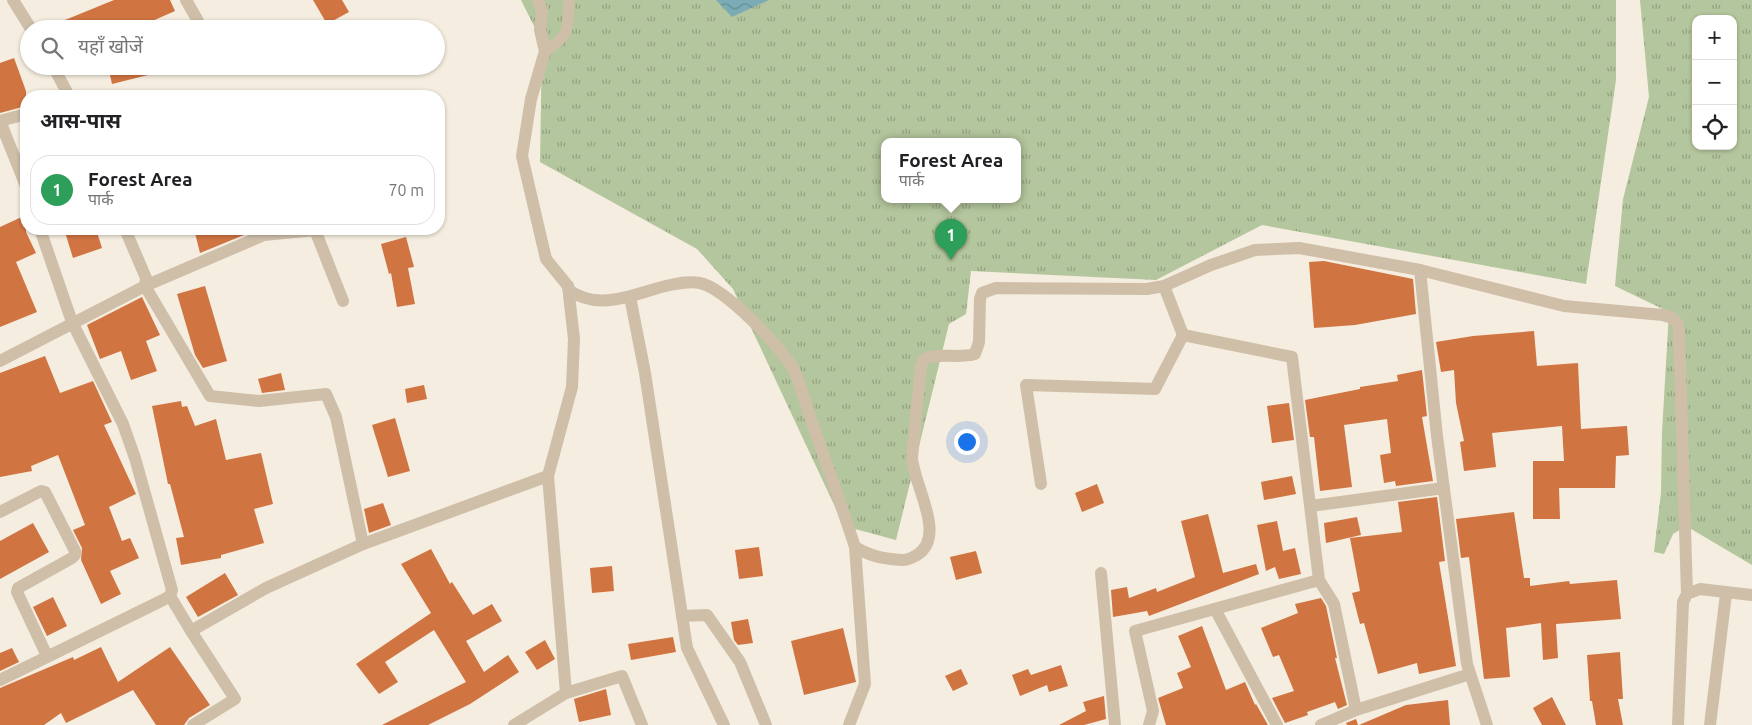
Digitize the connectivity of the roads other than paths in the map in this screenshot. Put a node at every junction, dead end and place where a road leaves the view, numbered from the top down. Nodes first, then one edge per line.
1 (14, 0) edge
2 (186, 0) edge
3 (538, 0) edge
4 (569, 0) edge
5 (26, 20) edge
6 (197, 20) edge
7 (545, 51) junction
8 (58, 75) edge
9 (66, 90) edge
10 (20, 116) edge
11 (0, 121) edge
12 (20, 171) edge
13 (42, 235) edge
14 (128, 235) edge
15 (264, 235) edge
16 (317, 235) edge
17 (1420, 270) junction
18 (145, 286) junction
19 (568, 286) junction
20 (1164, 286) junction
21 (630, 297) junction
22 (343, 301) dead end
23 (72, 322) junction
24 (1183, 335) junction
25 (0, 362) edge
26 (548, 476) junction
27 (1041, 484) dead end
28 (1444, 488) junction
29 (1311, 506) junction
30 (0, 512) edge
31 (363, 544) junction
32 (856, 547) junction
33 (1101, 573) dead end
34 (1319, 580) junction
35 (1687, 594) junction
36 (1726, 594) junction
37 (1752, 595) edge
38 (170, 596) junction
39 (1215, 609) junction
40 (682, 616) junction
41 (191, 631) junction
42 (47, 656) junction
43 (1470, 674) junction
44 (0, 680) edge
45 (566, 693) junction
46 (1356, 710) junction
47 (193, 725) edge
48 (514, 725) edge
49 (642, 725) edge
50 (724, 725) edge
51 (766, 725) edge
52 (848, 725) edge
53 (1115, 725) edge
54 (1149, 725) edge
55 (1277, 725) edge
56 (1321, 725) edge
57 (1487, 725) edge
58 (1678, 725) edge
59 (1710, 725) edge

1 - 5 street
2 - 6 street
3 - 7 street
4 - 7 lane
7 - 19 street
8 - 9 street
10 - 11 street
11 - 12 street
13 - 23 street
14 - 18 street
15 - 18 street
16 - 22 street
17 - 20 street
17 - 28 street
17 - 35 street
18 - 23 street
18 - 31 street
19 - 21 street
19 - 26 street
20 - 24 street
20 - 32 street
21 - 32 street
21 - 40 street
23 - 25 street
23 - 38 street
24 - 27 street
24 - 29 street
26 - 31 street
26 - 45 street
28 - 29 street
28 - 43 street
29 - 34 street
30 - 42 street
31 - 41 street
32 - 52 street
33 - 53 street
34 - 39 street
34 - 46 street
35 - 36 street
35 - 58 street
36 - 37 street
36 - 59 street
38 - 41 street
38 - 42 street
39 - 54 street
39 - 55 street
40 - 50 street
40 - 51 street
41 - 47 street
42 - 44 street
43 - 46 street
43 - 57 street
45 - 48 street
45 - 49 street
46 - 56 street

